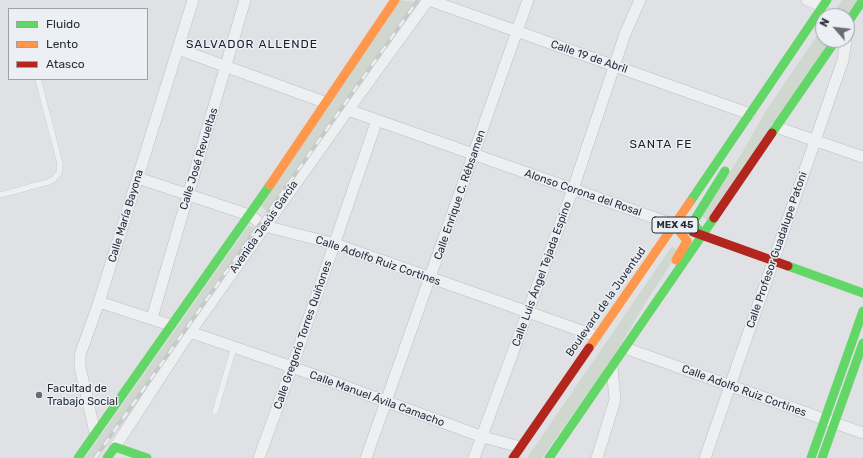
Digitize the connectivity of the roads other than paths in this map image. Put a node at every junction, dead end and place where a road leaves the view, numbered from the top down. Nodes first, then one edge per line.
1 (193, 0) edge
2 (245, 0) edge
3 (395, 0) edge
4 (428, 0) edge
5 (528, 0) edge
6 (640, 0) edge
7 (807, 0) edge
8 (863, 0) edge
9 (825, 3) edge
10 (858, 16) edge
11 (516, 31) junction
12 (830, 48) edge
13 (845, 48) edge
14 (178, 49) junction
15 (614, 66) junction
16 (226, 67) junction
17 (38, 80) edge
18 (324, 102) junction
19 (348, 110) junction
20 (748, 117) junction
21 (377, 120) junction
22 (776, 127) junction
23 (815, 141) junction
24 (739, 147) dead end
25 (474, 154) junction
26 (863, 158) edge
27 (732, 160) dead end
28 (138, 178) junction
29 (573, 189) junction
30 (0, 195) edge
31 (188, 196) junction
32 (249, 215) junction
33 (675, 225) junction
34 (265, 226) junction
35 (703, 236) junction
36 (335, 244) junction
37 (774, 261) junction
38 (431, 279) junction
39 (863, 293) edge
40 (99, 302) junction
41 (863, 310) edge
42 (528, 312) junction
43 (152, 318) junction
44 (644, 321) junction
45 (170, 325) junction
46 (190, 332) junction
47 (596, 336) junction
48 (863, 343) edge
49 (234, 347) junction
50 (625, 348) junction
51 (292, 367) junction
52 (612, 367) junction
53 (730, 386) junction
54 (386, 403) junction
55 (215, 412) dead end
56 (829, 421) junction
57 (95, 433) junction
58 (863, 433) edge
59 (483, 437) junction
60 (115, 447) junction
61 (520, 447) junction
62 (78, 458) edge
63 (107, 458) edge
64 (147, 458) edge
65 (259, 458) edge
66 (366, 458) edge
67 (474, 458) edge
68 (513, 458) edge
69 (549, 458) edge
70 (597, 458) edge
71 (705, 458) edge
72 (811, 458) edge
73 (822, 458) edge

1 - 14 street, Calle María Bayona
2 - 16 street, Calle José Revueltas
3 - 18 main road, Avenida Jesús García
4 - 11 street, Calle 19 de Abril
4 - 19 street, Avenida Jesús García
5 - 11 street, Calle Enrique C. Rébsamen
6 - 15 street, Calle Luis Ángel Tejada Espino
7 - 9 street
8 - 10 main road
9 - 20 main road, Boulevard de la Juventud / MEX 45
11 - 15 street, Calle 19 de Abril
11 - 25 street, Calle Enrique C. Rébsamen
12 - 22 main road, MEX 45
13 - 23 street, Calle Profesor Guadalupe Patoni
14 - 16 street
14 - 28 street, Calle María Bayona
15 - 20 street, Calle 19 de Abril
15 - 29 street, Calle Luis Ángel Tejada Espino
16 - 18 street
16 - 31 street, Calle José Revueltas
17 - 30 lane
18 - 32 main road, Avenida Jesús García
19 - 21 street, Alonso Corona del Rosal
19 - 34 street, Avenida Jesús García
20 - 24 main road
20 - 33 main road, Boulevard de la Juventud / MEX 45
21 - 25 street, Alonso Corona del Rosal
21 - 36 street, Calle Gregorio Torres Quiñones
22 - 23 street
22 - 35 main road, MEX 45
23 - 26 street
23 - 37 street, Calle Profesor Guadalupe Patoni
25 - 29 street, Alonso Corona del Rosal
25 - 38 street, Calle Enrique C. Rébsamen
27 - 35 main road
28 - 31 street, Calle Adolfo Ruiz Cortines
28 - 40 street, Calle María Bayona
29 - 33 street, Alonso Corona del Rosal
29 - 42 street, Calle Luis Ángel Tejada Espino
31 - 32 street, Calle Adolfo Ruiz Cortines
31 - 43 street, Calle José Revueltas
32 - 34 street, Calle Adolfo Ruiz Cortines
32 - 45 main road, Avenida Jesús García
33 - 35 main road, Alonso Corona del Rosal
33 - 44 main road
33 - 47 main road, Boulevard de la Juventud / MEX 45
34 - 36 street, Calle Adolfo Ruiz Cortines
34 - 46 street, Avenida Jesús García
35 - 37 main road, Alonso Corona del Rosal
35 - 44 main road, MEX 45
36 - 38 street, Calle Adolfo Ruiz Cortines
36 - 51 street, Calle Gregorio Torres Quiñones
37 - 39 main road, Alonso Corona del Rosal
37 - 53 street, Calle Profesor Guadalupe Patoni
38 - 42 street, Calle Adolfo Ruiz Cortines
38 - 54 street, Calle Enrique C. Rébsamen
40 - 43 street
40 - 57 street, Calle María Bayona
41 - 56 main road
42 - 47 street, Calle Adolfo Ruiz Cortines
42 - 59 street, Calle Luis Ángel Tejada Espino
43 - 45 street
44 - 50 main road, MEX 45
45 - 57 main road, Avenida Jesús García
46 - 49 street, Calle Manuel Ávila Camacho
46 - 60 street, Avenida Jesús García
47 - 61 main road, Boulevard de la Juventud / MEX 45
48 - 56 main road
49 - 51 street, Calle Manuel Ávila Camacho
49 - 55 lane
50 - 52 main road, MEX 45
50 - 53 street, Calle Adolfo Ruiz Cortines
51 - 54 street, Calle Manuel Ávila Camacho
51 - 65 street, Calle Gregorio Torres Quiñones
52 - 69 main road, MEX 45
52 - 70 street
53 - 56 street, Calle Adolfo Ruiz Cortines
53 - 71 street, Calle Profesor Guadalupe Patoni
54 - 59 street, Calle Manuel Ávila Camacho
54 - 66 street, Calle Enrique C. Rébsamen
56 - 58 street, Calle Adolfo Ruiz Cortines
56 - 72 main road
56 - 73 main road
57 - 62 main road, Avenida Jesús García
59 - 61 street, Calle Manuel Ávila Camacho
59 - 67 street, Calle Luis Ángel Tejada Espino
60 - 63 main road, Avenida Jesús García
60 - 64 main road
61 - 68 main road, Boulevard de la Juventud / MEX 45

